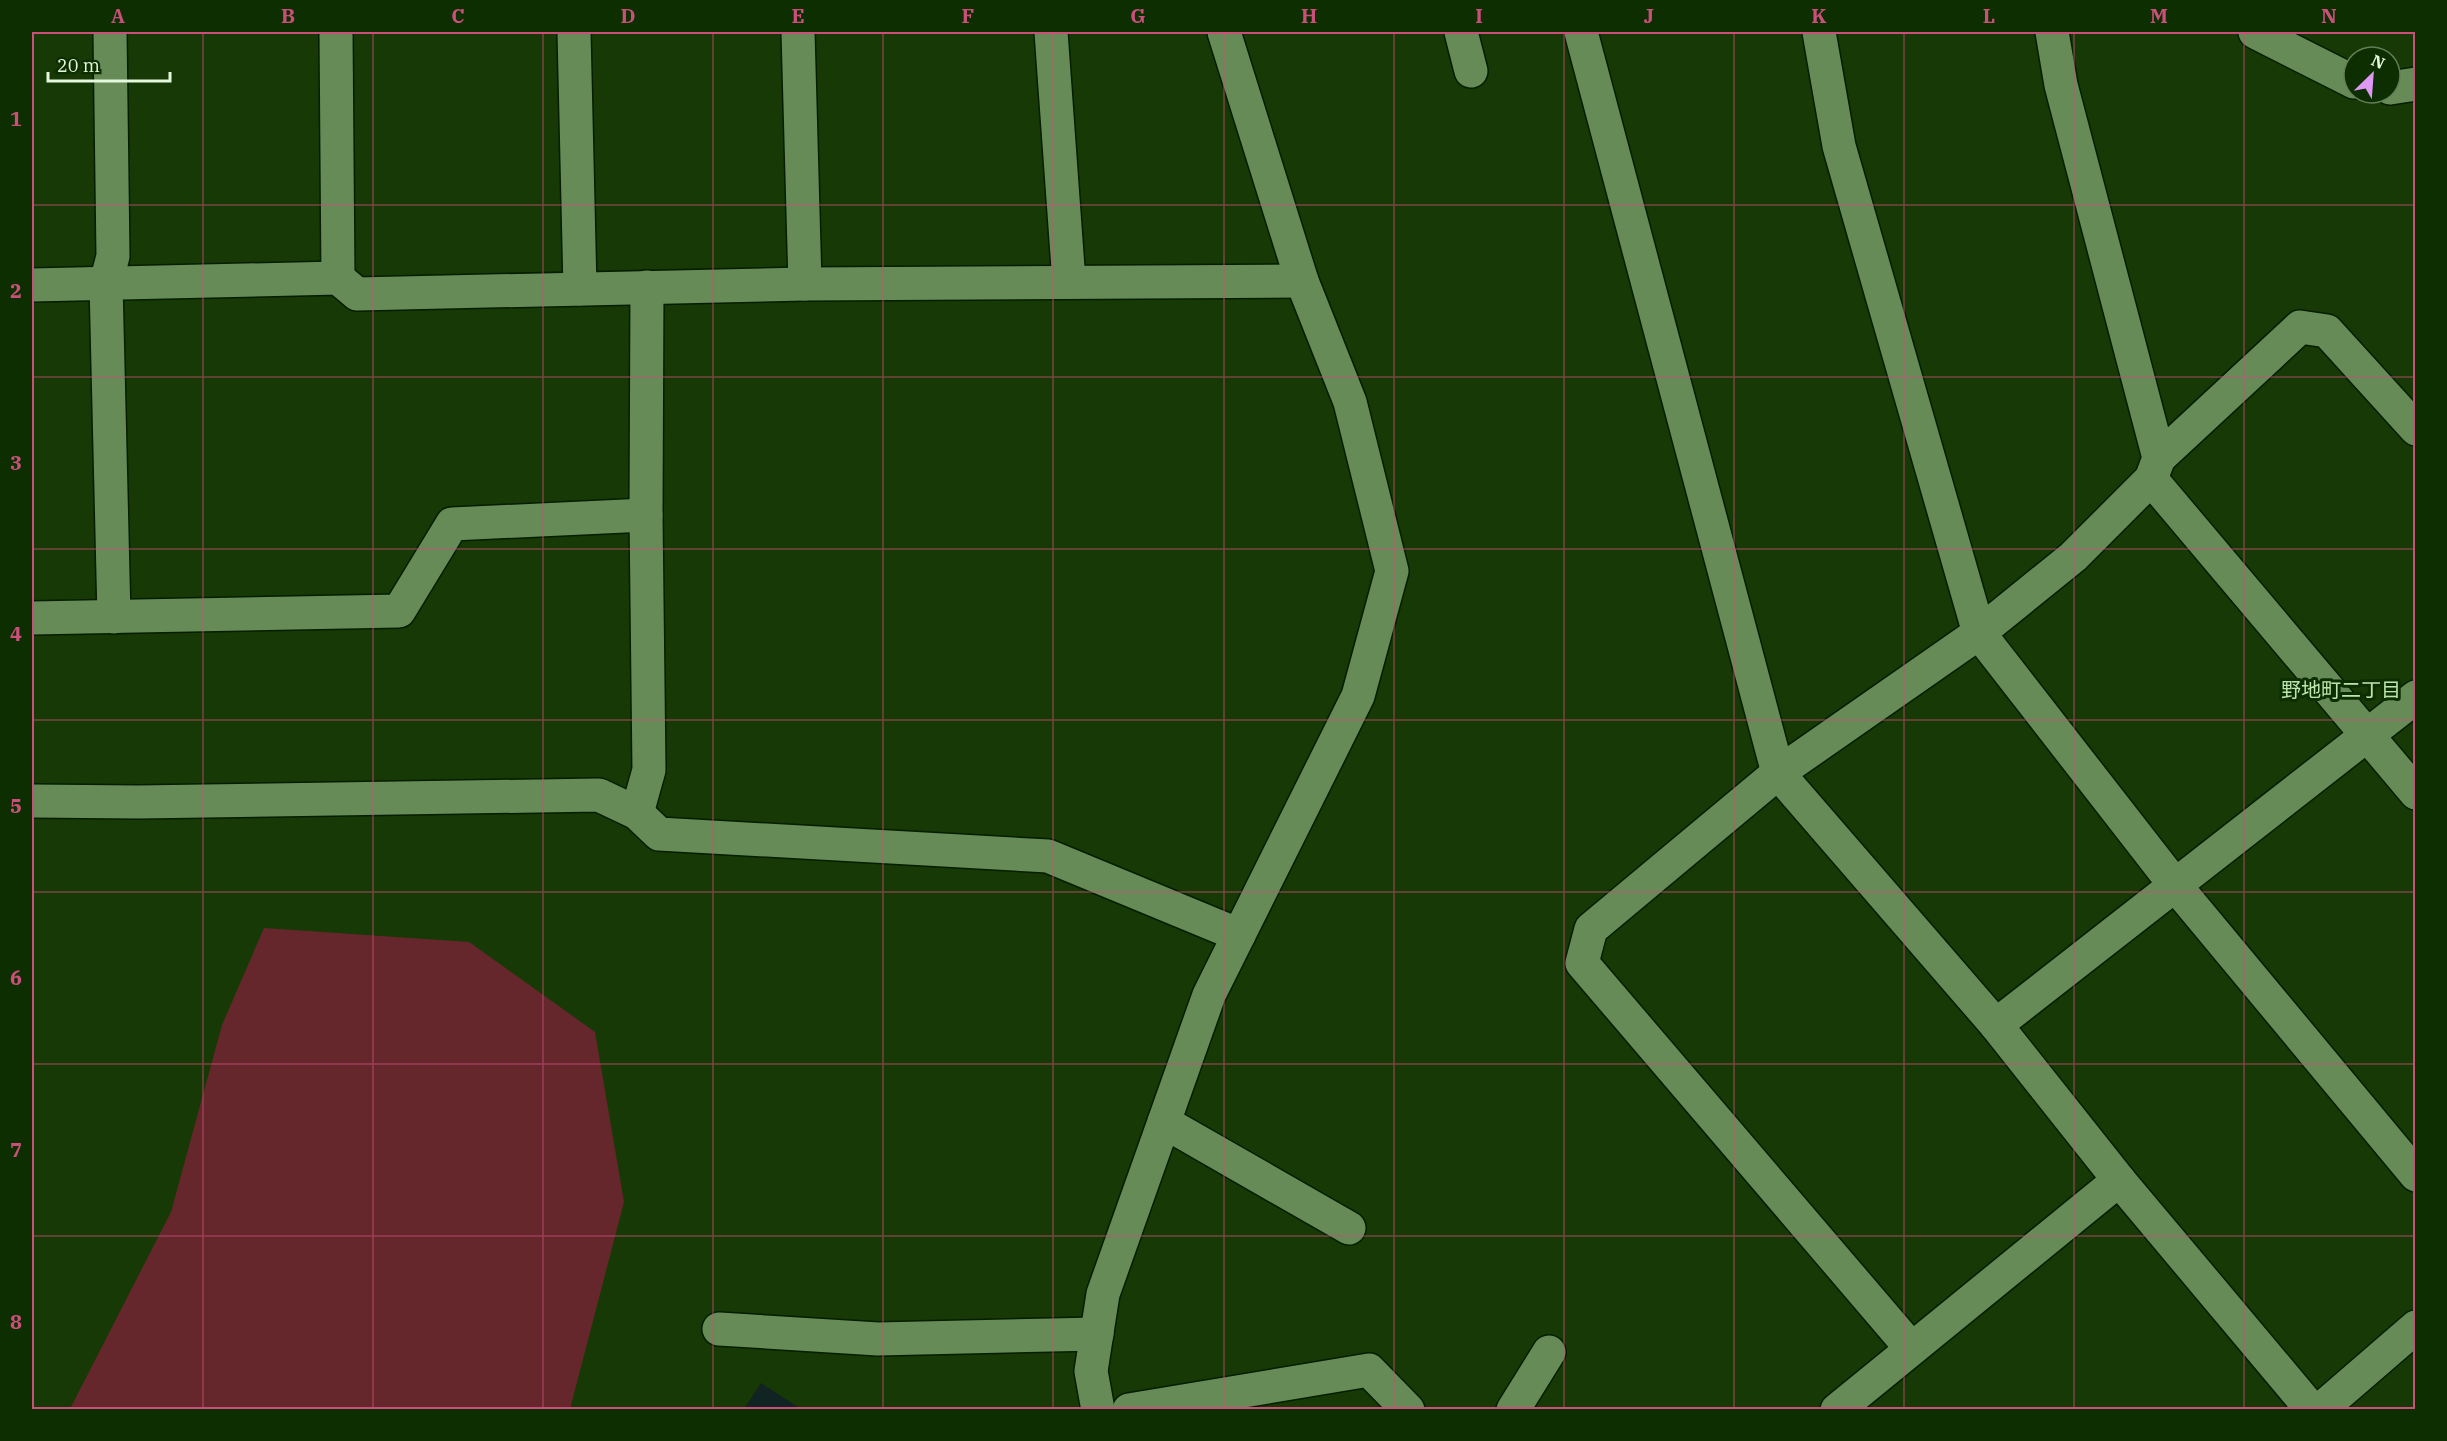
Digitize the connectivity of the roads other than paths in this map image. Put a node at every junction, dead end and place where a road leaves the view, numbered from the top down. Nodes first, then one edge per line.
1 (110, 32) edge
2 (336, 32) edge
3 (574, 32) edge
4 (798, 32) edge
5 (1051, 32) edge
6 (1224, 32) edge
7 (1461, 32) edge
8 (1581, 32) edge
9 (1819, 32) edge
10 (2052, 32) edge
11 (2255, 32) edge
12 (1471, 71) dead end
13 (2342, 76) edge
14 (338, 278) junction
15 (1302, 281) junction
16 (1069, 282) junction
17 (106, 283) junction
18 (805, 284) junction
19 (32, 285) edge
20 (647, 287) junction
21 (580, 289) junction
22 (2415, 429) edge
23 (2155, 469) junction
24 (646, 515) junction
25 (114, 616) junction
26 (32, 618) edge
27 (1979, 633) junction
28 (2415, 697) edge
29 (2368, 735) junction
30 (1778, 773) junction
31 (2415, 793) edge
32 (32, 801) edge
33 (637, 813) junction
34 (2175, 885) junction
35 (1239, 935) junction
36 (1996, 1025) junction
37 (1164, 1122) junction
38 (2415, 1175) edge
39 (2119, 1180) junction
40 (1349, 1228) dead end
41 (2415, 1327) edge
42 (719, 1329) dead end
43 (1097, 1334) junction
44 (1911, 1348) junction
45 (1549, 1352) dead end
46 (1098, 1410) edge
47 (1129, 1410) edge
48 (1408, 1410) edge
49 (1513, 1410) edge
50 (1837, 1410) edge
51 (2312, 1410) edge
52 (2320, 1410) edge

1 - 17 street
2 - 14 street
3 - 21 street
4 - 18 street
5 - 16 street
6 - 15 street
7 - 12 street
8 - 30 street
9 - 27 street
10 - 23 street
11 - 13 street
14 - 17 street
14 - 21 street
15 - 16 street
15 - 35 street
16 - 18 street
17 - 19 street
17 - 25 street
18 - 20 street
20 - 21 street
20 - 24 street
22 - 23 street
23 - 27 street
23 - 29 street
24 - 25 street
24 - 33 street
25 - 26 street
27 - 30 street
27 - 34 street
28 - 29 street
29 - 31 street
29 - 34 street
30 - 36 street
30 - 44 street
32 - 33 street
33 - 35 street
34 - 36 street
34 - 38 street
35 - 37 street
36 - 39 street
37 - 40 street
37 - 43 street
39 - 44 street
39 - 51 street
41 - 52 street
42 - 43 street
43 - 46 street
44 - 50 street
45 - 49 street
47 - 48 street

